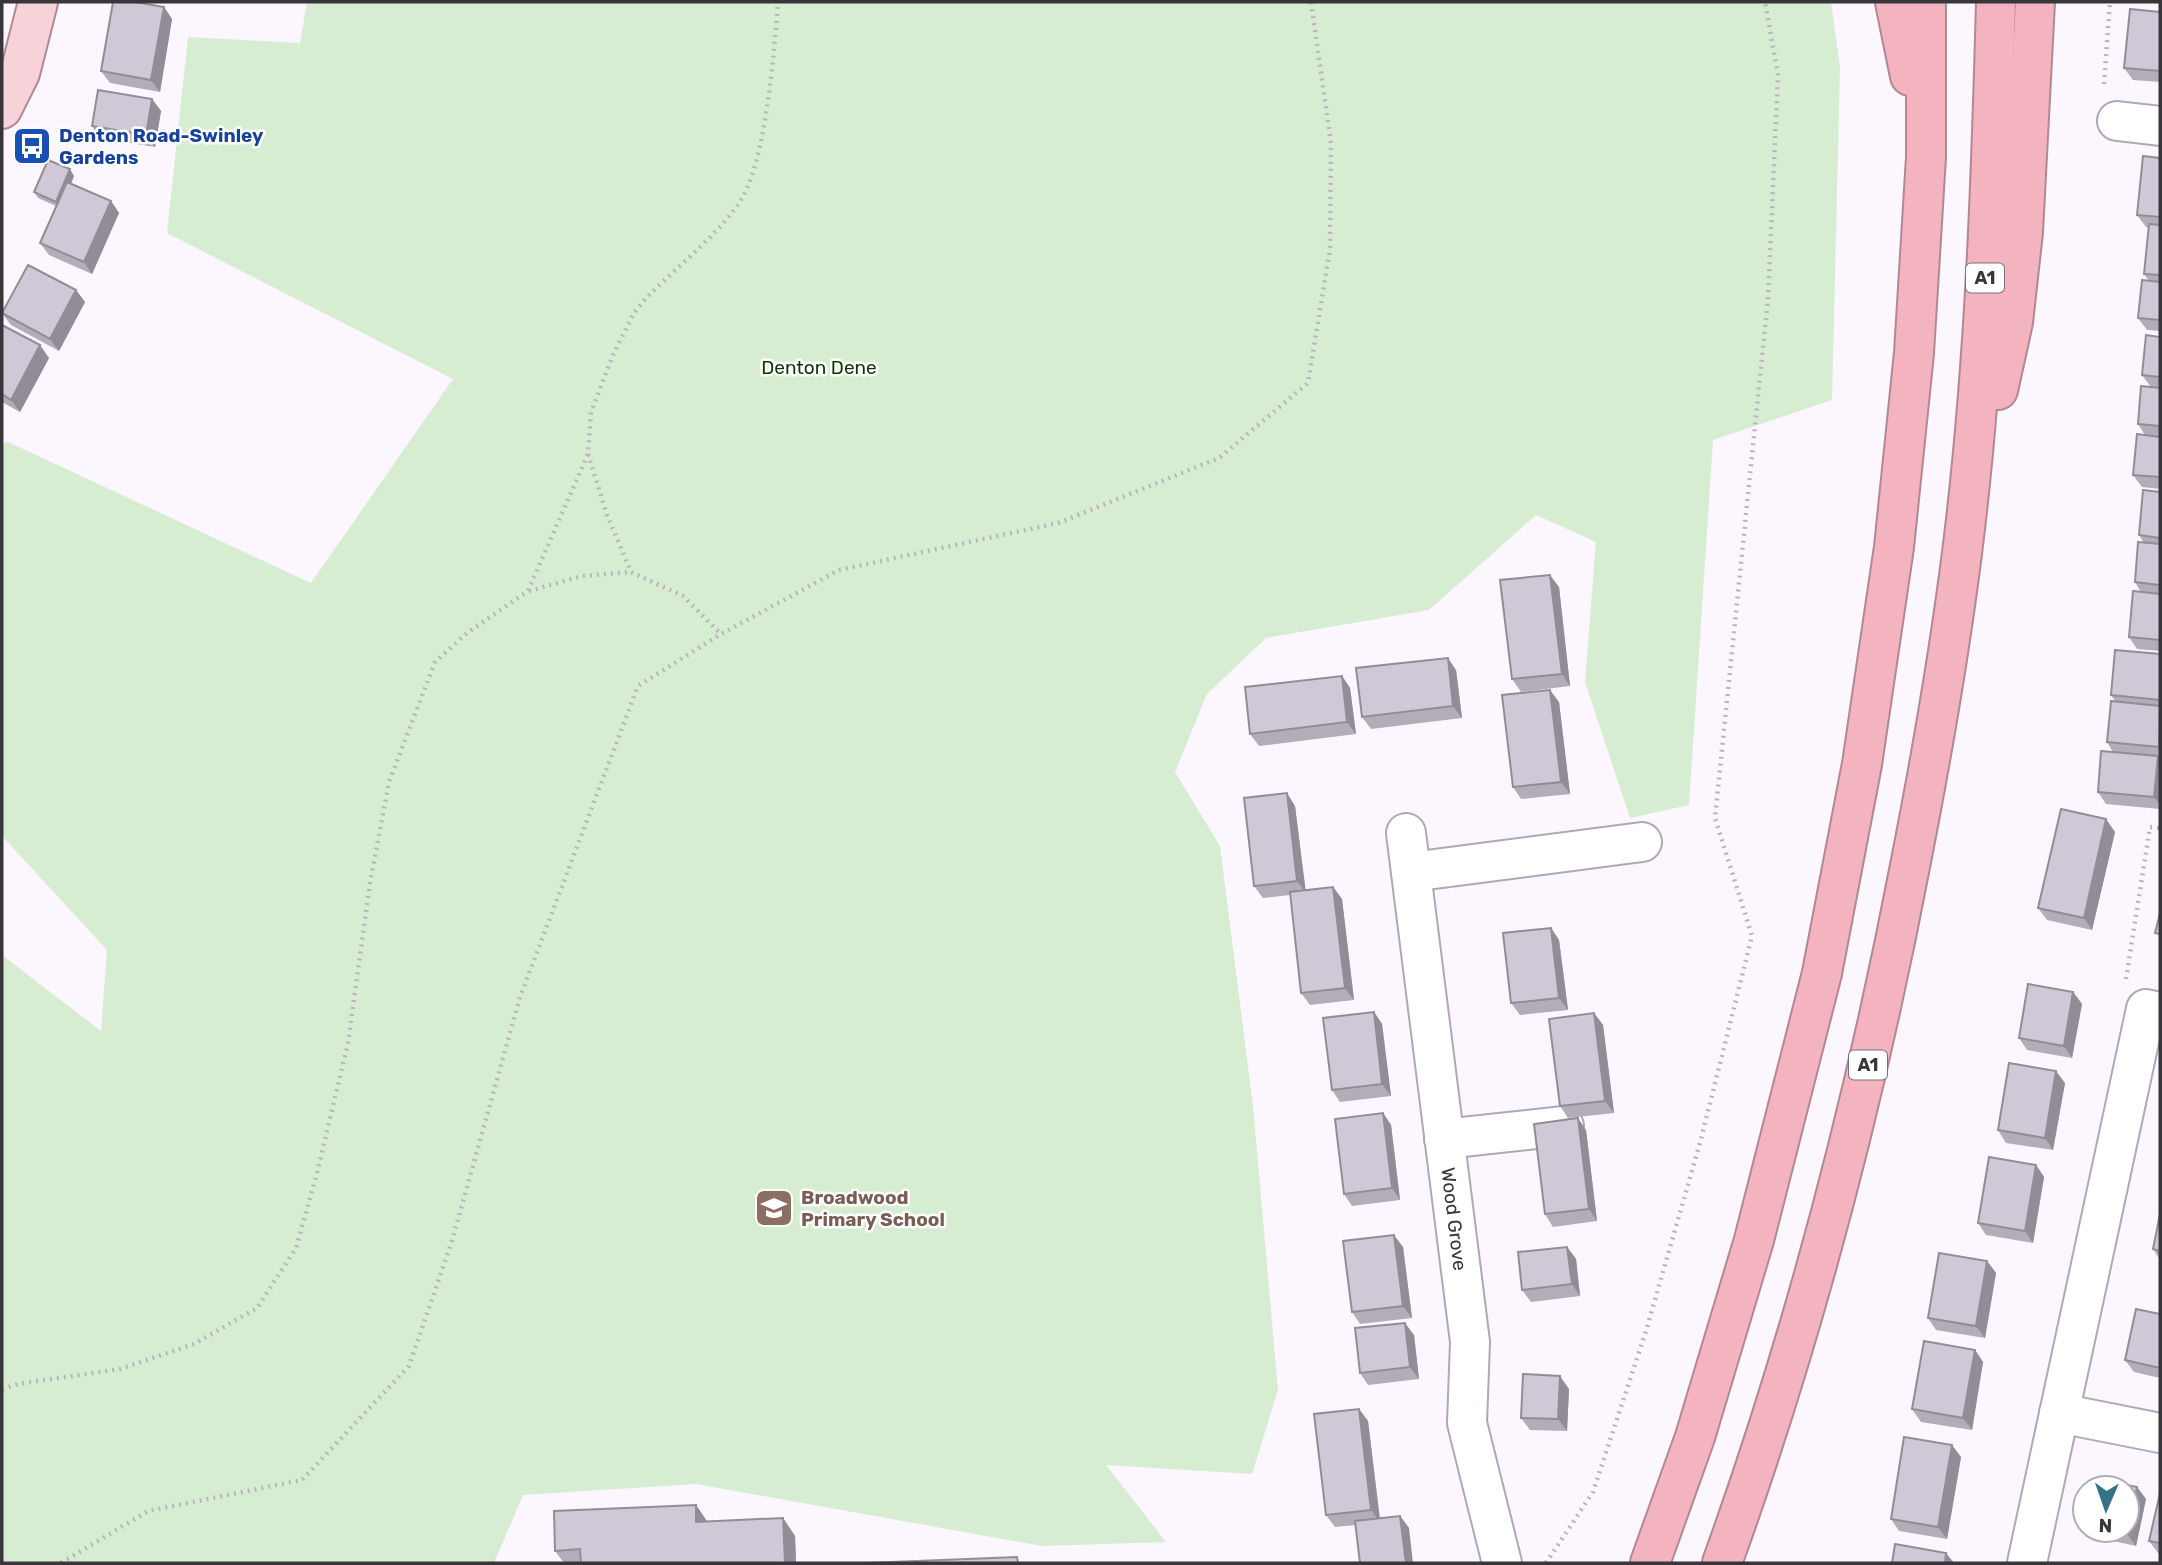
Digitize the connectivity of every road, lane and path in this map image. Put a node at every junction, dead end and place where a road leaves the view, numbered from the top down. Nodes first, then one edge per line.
1 (38, 2) edge
2 (778, 2) edge
3 (1311, 2) edge
4 (1765, 2) edge
5 (1895, 2) edge
6 (1926, 2) edge
7 (1996, 2) edge
8 (2035, 2) edge
9 (2110, 2) edge
10 (2, 109) edge
11 (2117, 121) joint
12 (2160, 125) edge
13 (1926, 157) junction
14 (588, 454) junction
15 (1962, 553) junction
16 (631, 572) junction
17 (528, 591) junction
18 (721, 634) junction
19 (2160, 828) edge
20 (1406, 833) dead end
21 (1642, 842) dead end
22 (1411, 872) junction
23 (2153, 1010) edge
24 (1564, 1126) edge
25 (1444, 1139) junction
26 (2, 1388) edge
27 (2059, 1413) junction
28 (2160, 1433) edge
29 (61, 1563) edge
30 (1502, 1563) edge
31 (1546, 1563) edge
32 (1650, 1563) edge
33 (1722, 1563) edge
34 (2027, 1563) edge

1 - 10 main road
2 - 14 path
3 - 18 path
4 - 31 path
5 - 13 highway
6 - 13 highway
7 - 15 highway, A1
8 - 15 highway, A1
9 - 11 path
11 - 12 street
13 - 32 highway
14 - 16 path
14 - 17 path
15 - 33 highway, A1
16 - 17 path
16 - 18 path
17 - 26 path
18 - 29 path
19 - 23 path
20 - 22 street, Wood Grove
21 - 22 street
22 - 25 street, Wood Grove
23 - 27 street
24 - 25 street
25 - 30 street, Wood Grove
27 - 28 street
27 - 34 street

